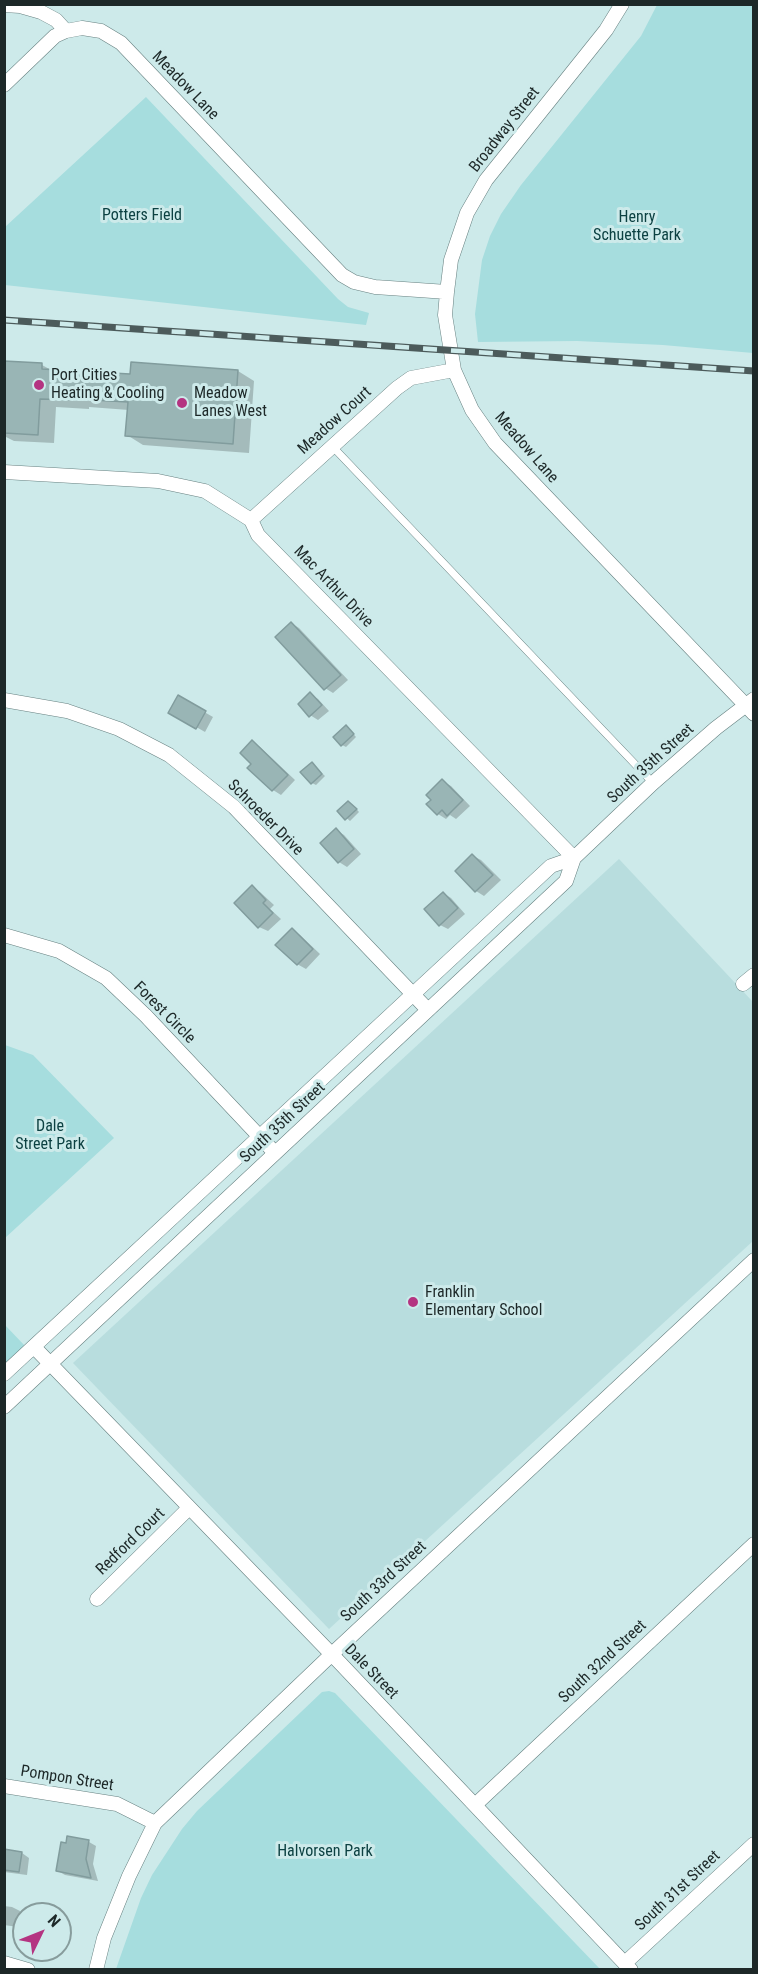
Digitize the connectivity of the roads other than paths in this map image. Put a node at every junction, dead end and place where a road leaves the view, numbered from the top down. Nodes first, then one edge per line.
1 (622, 4) edge
2 (4, 5) edge
3 (66, 31) junction
4 (4, 85) edge
5 (447, 292) junction
6 (454, 370) junction
7 (332, 446) junction
8 (4, 472) edge
9 (251, 520) junction
10 (4, 700) edge
11 (751, 706) edge
12 (653, 783) junction
13 (574, 858) junction
14 (4, 934) edge
15 (411, 995) junction
16 (428, 1010) junction
17 (259, 1137) junction
18 (275, 1154) junction
19 (753, 1260) edge
20 (34, 1347) junction
21 (50, 1364) junction
22 (4, 1374) edge
23 (6, 1403) edge
24 (189, 1508) junction
25 (753, 1544) edge
26 (97, 1599) dead end
27 (332, 1654) junction
28 (4, 1785) edge
29 (475, 1805) junction
30 (155, 1823) junction
31 (753, 1844) edge
32 (4, 1963) edge
33 (628, 1966) edge
34 (28, 1970) edge
35 (96, 1970) edge

1 - 5 street, Broadway Street
2 - 3 street
3 - 4 street
3 - 5 street, Meadow Lane
5 - 6 street, Meadow Lane
6 - 7 street, Meadow Court
6 - 11 street, Meadow Lane
7 - 9 street, Meadow Court
7 - 12 lane
8 - 9 street, Mac Arthur Drive
9 - 13 street, Mac Arthur Drive
10 - 15 street, Schroeder Drive
11 - 12 street, South 35th Street
12 - 13 street, South 35th Street
13 - 15 street, South 35th Street
13 - 16 street, South 35th Street
14 - 17 street, Forest Circle
15 - 16 street, Schroeder Drive
15 - 17 street, South 35th Street
16 - 18 street, South 35th Street
17 - 18 street, Forest Circle
17 - 20 street, South 35th Street
18 - 21 street, South 35th Street
19 - 27 street, South 33rd Street
20 - 21 street, Dale Street
20 - 22 street, South 35th Street
21 - 23 street, South 35th Street
21 - 24 street, Dale Street
24 - 26 street, Redford Court
24 - 27 street, Dale Street
25 - 29 street, South 32nd Street
27 - 29 street, Dale Street
27 - 30 street, South 33rd Street
28 - 30 street, Pompon Street
29 - 33 street, Dale Street
30 - 35 street, South 33rd Street
31 - 33 street, South 31st Street
32 - 34 street

